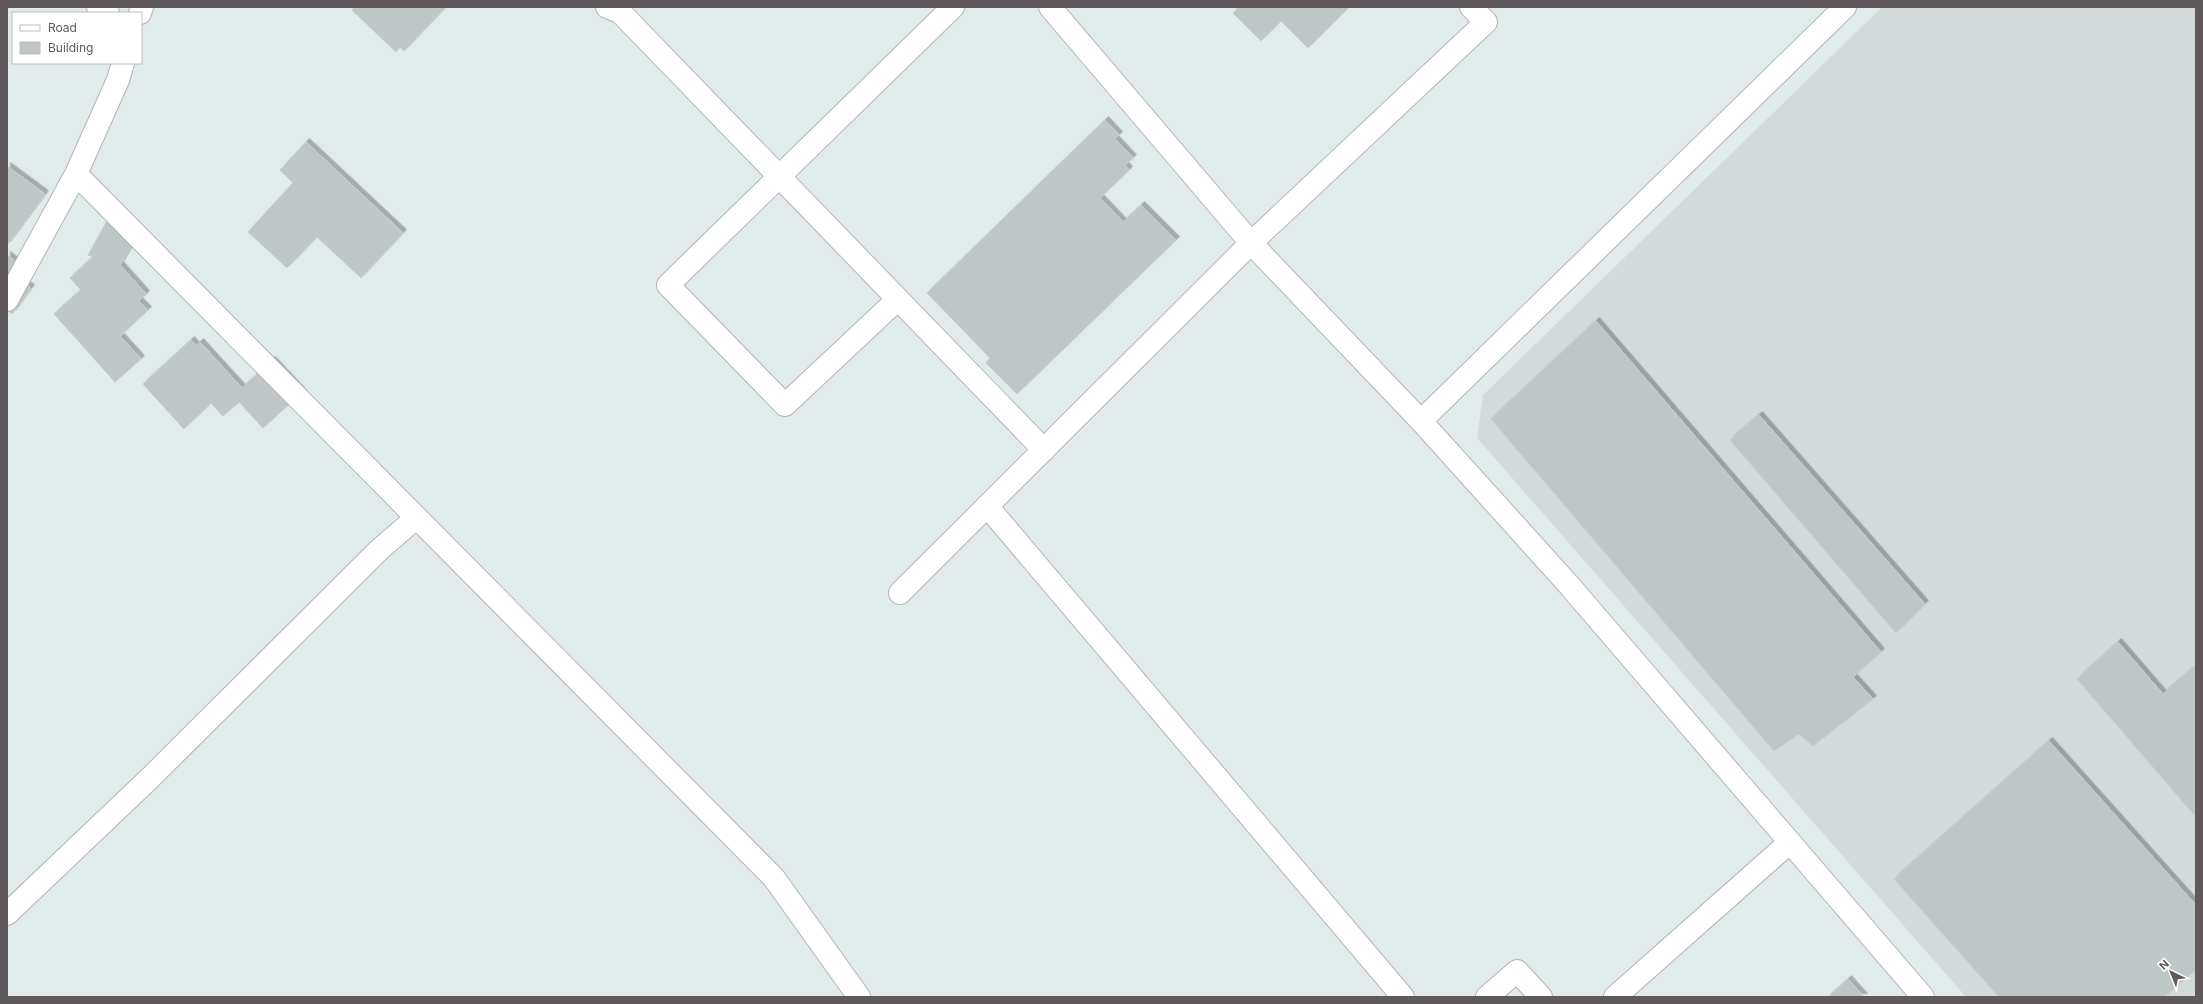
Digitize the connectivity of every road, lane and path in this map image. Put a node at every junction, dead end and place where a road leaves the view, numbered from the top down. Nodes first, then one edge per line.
1 (608, 7) edge
2 (953, 7) edge
3 (1050, 7) edge
4 (1471, 7) edge
5 (1840, 8) edge
6 (123, 64) edge
7 (76, 174) junction
8 (779, 177) junction
9 (1251, 243) junction
10 (898, 299) junction
11 (7, 300) edge
12 (1421, 422) junction
13 (1044, 450) junction
14 (987, 506) junction
15 (416, 518) junction
16 (900, 593) dead end
17 (1790, 842) junction
18 (7, 914) edge
19 (858, 997) edge
20 (1403, 997) edge
21 (1487, 997) edge
22 (1541, 997) edge
23 (1615, 997) edge
24 (1923, 997) edge

1 - 8 street
2 - 8 street
3 - 9 street
4 - 9 street
5 - 12 street
6 - 7 street
7 - 11 street
7 - 15 street
8 - 10 street
8 - 10 street
9 - 12 street
9 - 13 street
10 - 13 street
12 - 17 street
13 - 14 street
14 - 16 street
14 - 20 street
15 - 18 street
15 - 19 street
17 - 23 street
17 - 24 street
21 - 22 street

